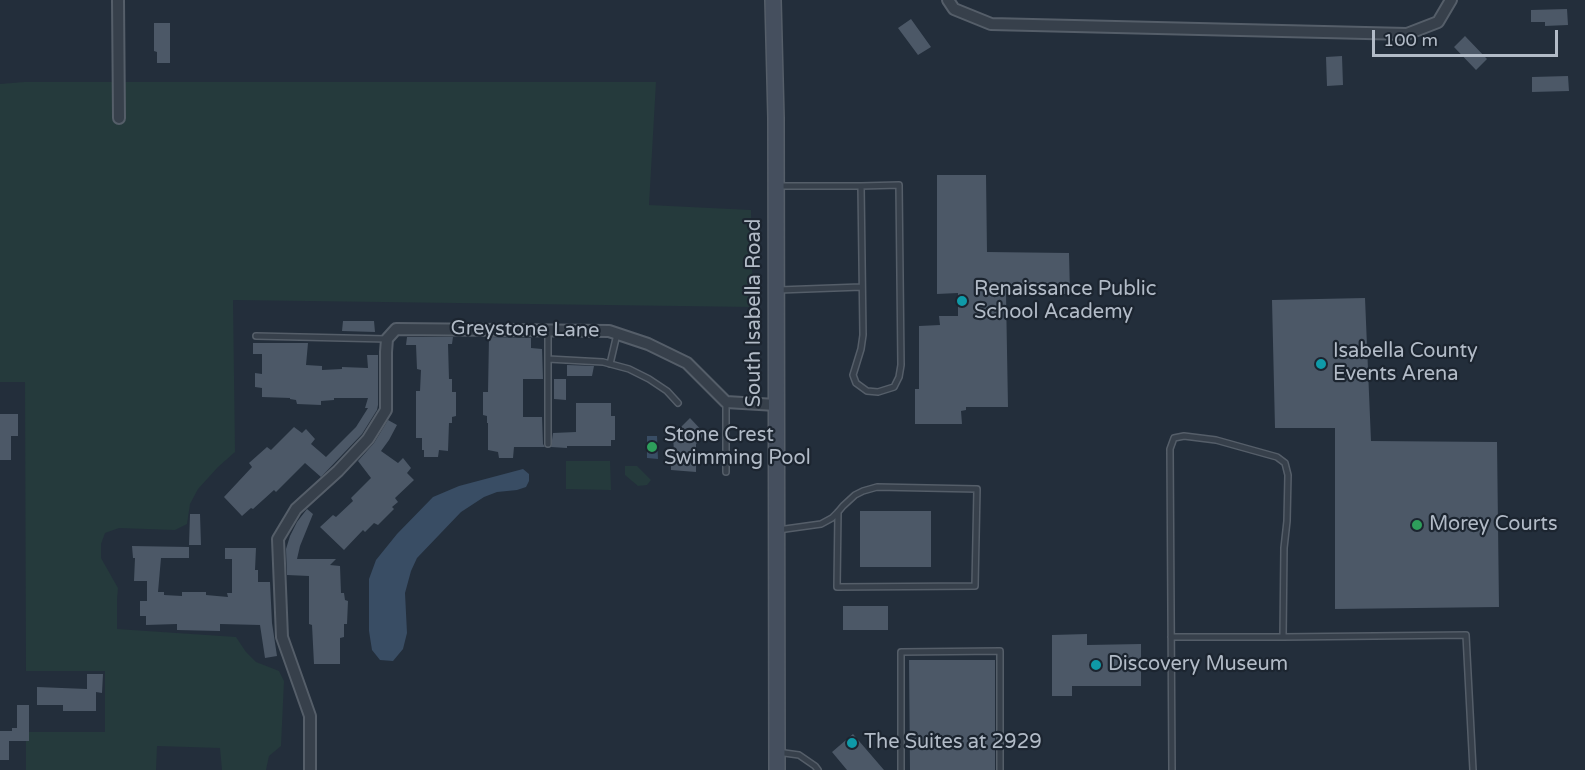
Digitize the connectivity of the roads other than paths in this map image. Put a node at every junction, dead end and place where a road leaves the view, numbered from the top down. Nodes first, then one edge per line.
1 (118, 0) edge
2 (773, 0) edge
3 (948, 0) edge
4 (1451, 0) edge
5 (119, 118) dead end
6 (776, 186) junction
7 (861, 186) junction
8 (861, 286) junction
9 (776, 290) junction
10 (548, 330) junction
11 (617, 333) junction
12 (256, 336) dead end
13 (387, 339) junction
14 (548, 359) junction
15 (610, 364) junction
16 (726, 402) junction
17 (678, 403) dead end
18 (776, 405) junction
19 (548, 444) dead end
20 (726, 472) dead end
21 (838, 512) junction
22 (776, 530) junction
23 (1284, 636) junction
24 (1171, 637) junction
25 (777, 752) junction
26 (310, 770) edge
27 (777, 770) edge
28 (818, 770) edge
29 (901, 770) edge
30 (1000, 770) edge
31 (1172, 770) edge
32 (1473, 770) edge

1 - 5 street
2 - 6 main road, South Isabella Road
3 - 4 street
6 - 7 lane
6 - 9 main road, South Isabella Road
7 - 8 lane
7 - 8 lane
8 - 9 lane
9 - 18 main road, South Isabella Road
10 - 11 street, Greystone Lane
10 - 13 street, Greystone Lane
10 - 14 lane
11 - 15 lane
11 - 16 street, Greystone Lane
12 - 13 lane
13 - 26 street
14 - 15 lane
14 - 19 lane
15 - 17 lane
16 - 18 street
16 - 20 lane
18 - 22 main road, South Isabella Road
21 - 21 lane
21 - 22 lane
22 - 25 main road, South Isabella Road
23 - 24 lane
23 - 24 lane
23 - 32 lane
24 - 31 lane
25 - 27 main road, South Isabella Road
25 - 28 lane
29 - 30 lane

